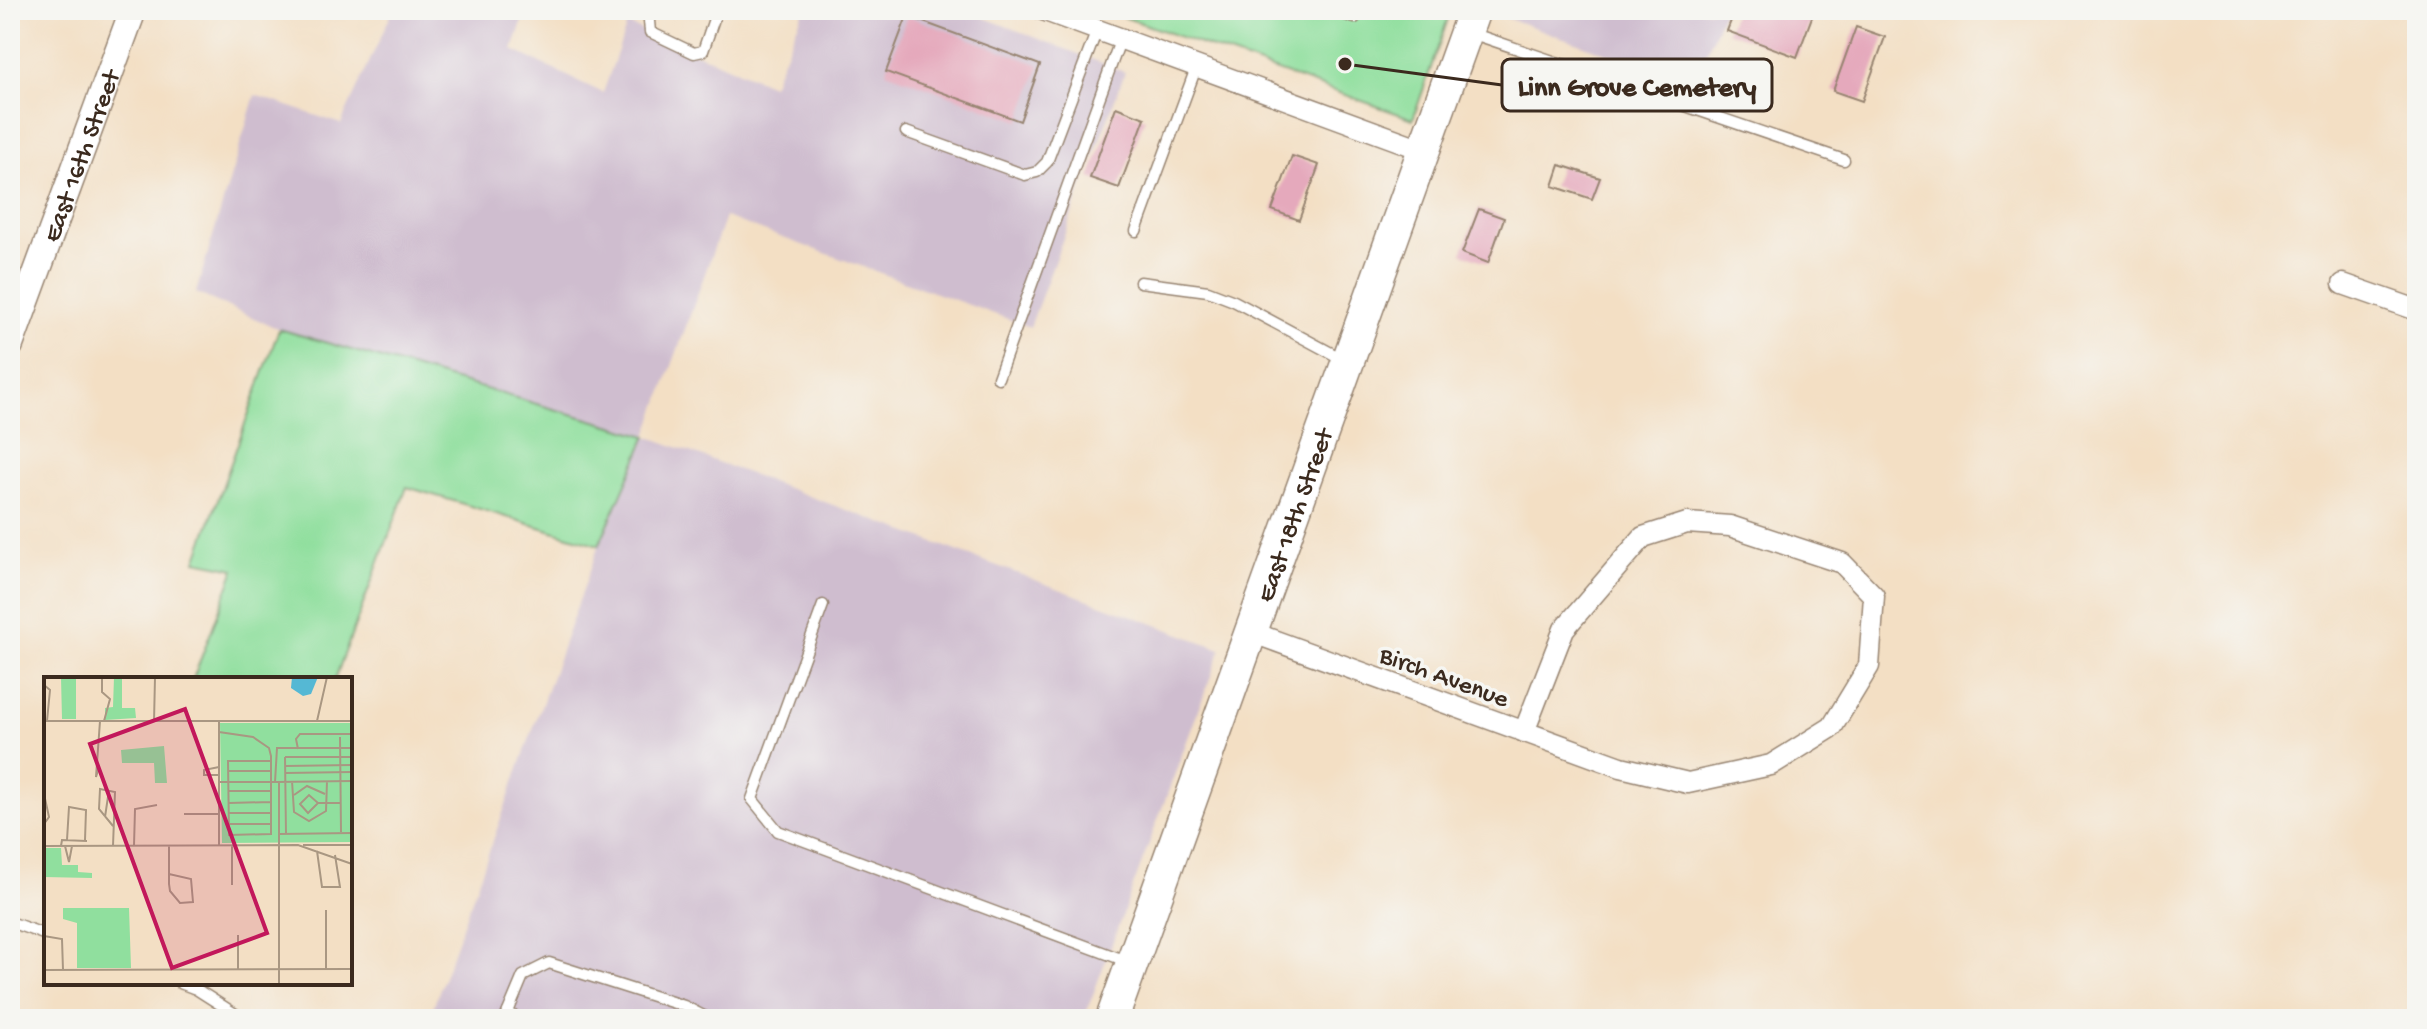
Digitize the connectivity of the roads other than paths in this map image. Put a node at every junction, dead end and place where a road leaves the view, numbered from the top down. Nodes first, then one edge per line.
1 (133, 10) edge
2 (648, 10) edge
3 (717, 10) edge
4 (1043, 10) edge
5 (1331, 10) edge
6 (1357, 10) edge
7 (1470, 21) edge
8 (1097, 30) junction
9 (1121, 38) junction
10 (1196, 68) junction
11 (906, 132) dead end
12 (1424, 150) junction
13 (1844, 160) dead end
14 (1136, 231) dead end
15 (1140, 282) dead end
16 (2343, 284) dead end
17 (2417, 310) edge
18 (11, 341) edge
19 (1347, 362) junction
20 (998, 378) dead end
21 (823, 605) dead end
22 (1251, 632) junction
23 (1524, 732) junction
24 (10, 922) edge
25 (44, 934) edge
26 (1132, 963) junction
27 (185, 985) edge
28 (506, 1015) edge
29 (243, 1019) edge
30 (518, 1019) edge
31 (709, 1019) edge
32 (1112, 1019) edge

1 - 18 street, East 16th Street
2 - 3 lane
4 - 8 street
5 - 6 lane
7 - 12 main road, East 18th Street
7 - 13 lane
8 - 9 street
8 - 11 lane
9 - 10 street
9 - 20 lane
10 - 12 street
10 - 14 lane
12 - 19 main road, East 18th Street
15 - 19 lane
16 - 17 street
19 - 22 main road, East 18th Street
21 - 26 lane
22 - 23 street, Birch Avenue
22 - 26 main road, East 18th Street
23 - 23 street, Birch Avenue
24 - 25 lane
26 - 32 main road, East 18th Street
27 - 29 lane
28 - 30 lane
28 - 31 lane

